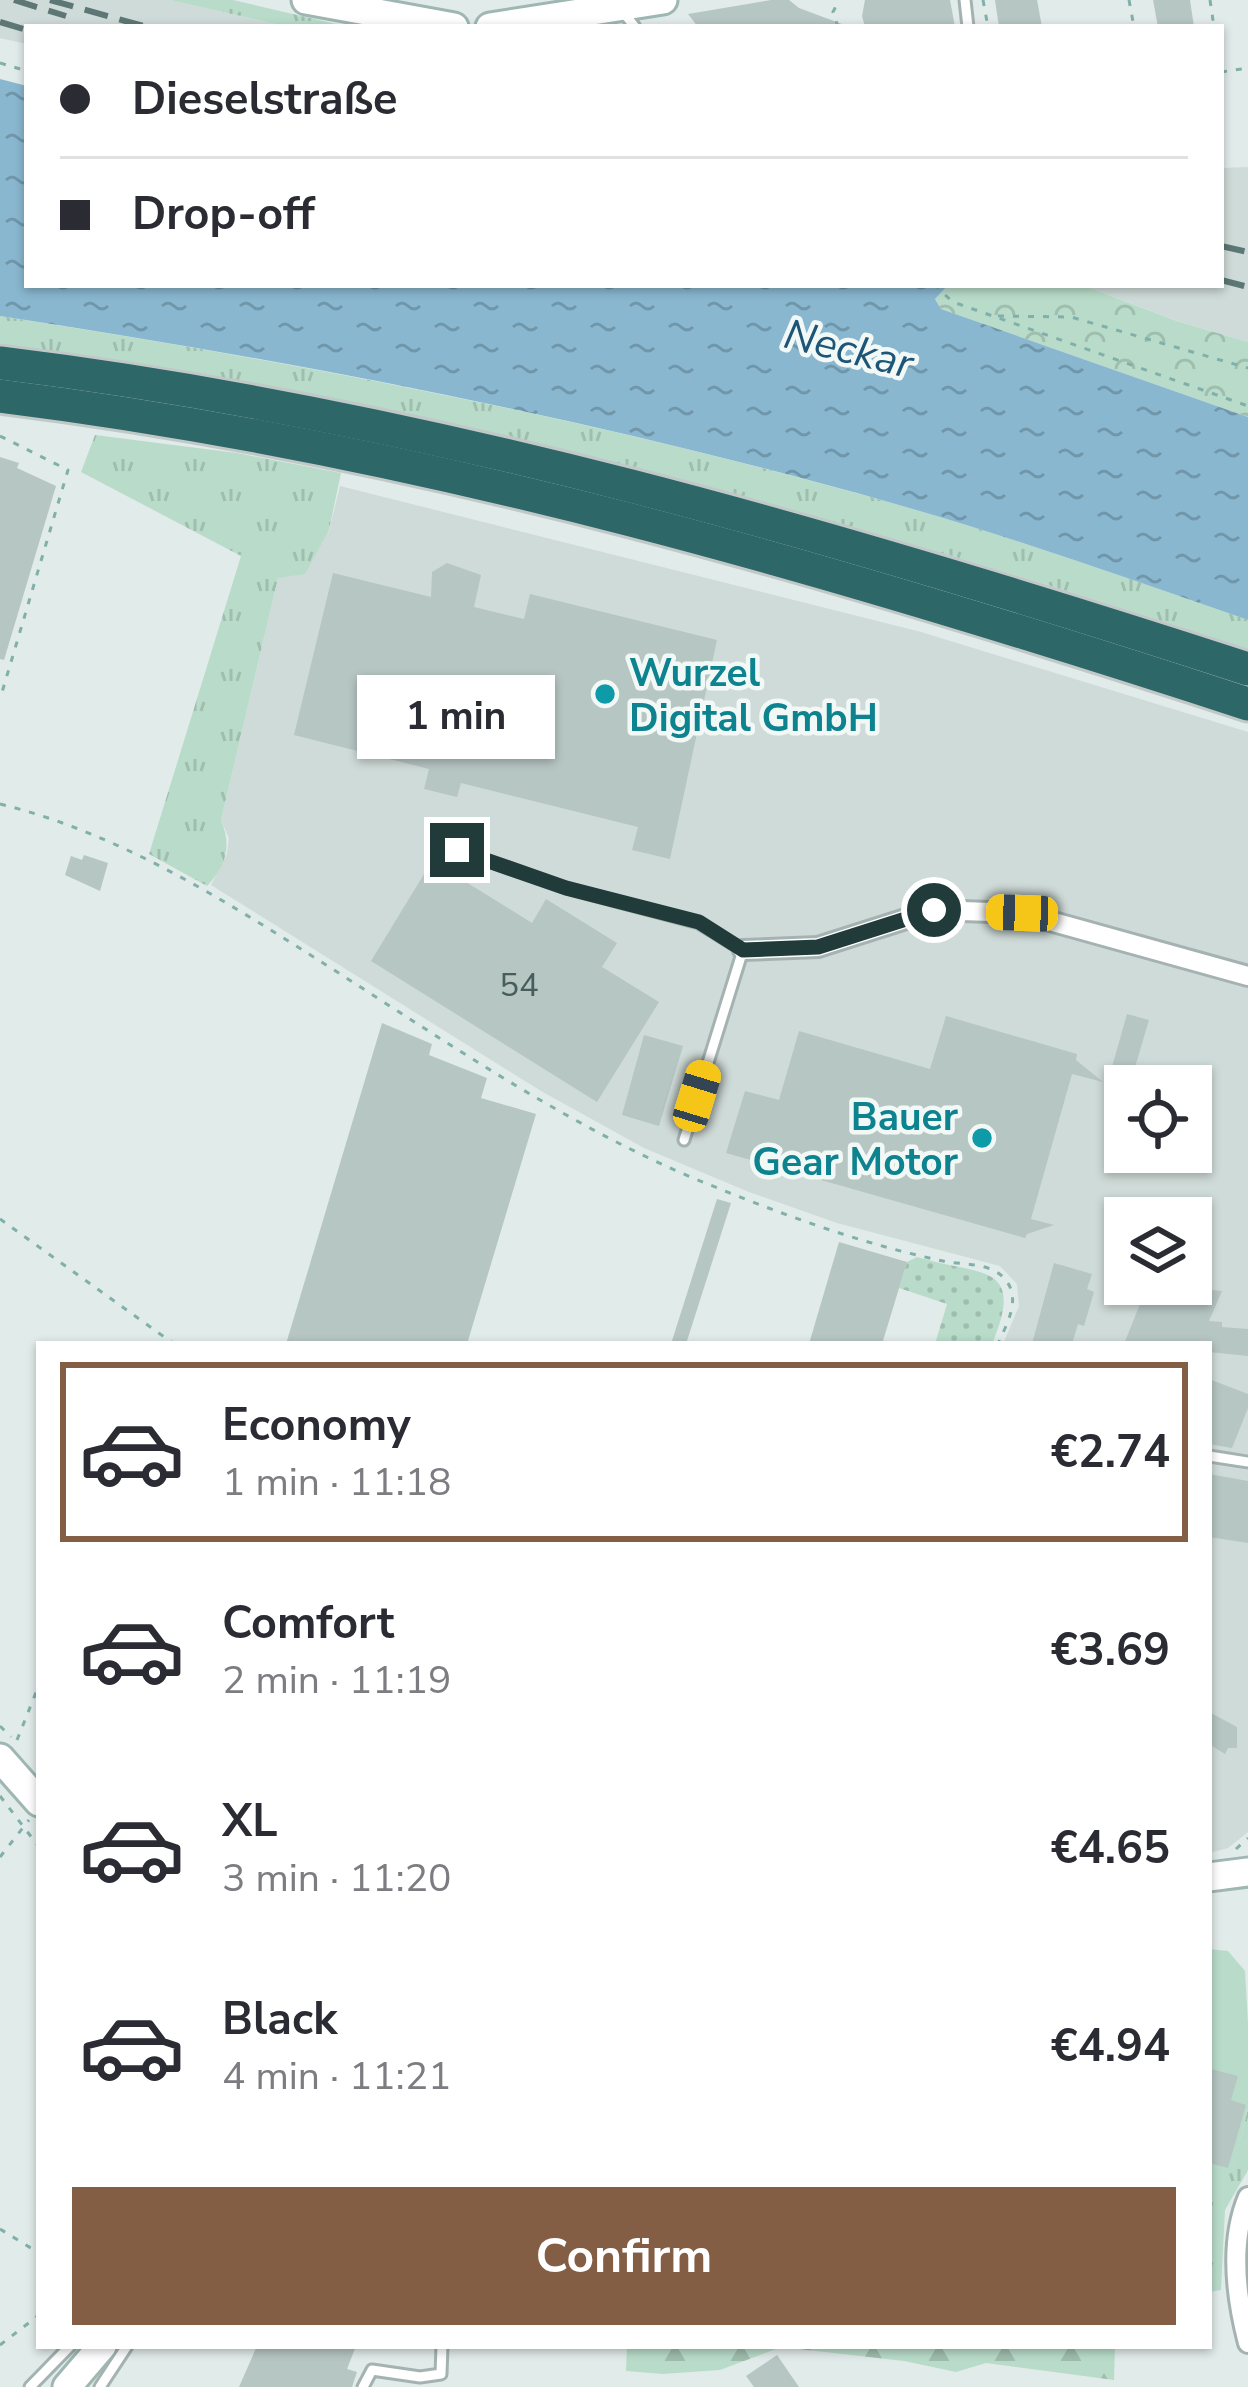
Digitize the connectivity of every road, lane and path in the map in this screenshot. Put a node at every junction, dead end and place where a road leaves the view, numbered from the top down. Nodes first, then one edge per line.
1 (306, 0) edge
2 (663, 0) edge
3 (627, 17) edge
4 (438, 24) edge
5 (531, 24) edge
6 (937, 288) edge
7 (990, 316) junction
8 (0, 363) edge
9 (1248, 368) edge
10 (0, 396) edge
11 (1248, 406) edge
12 (0, 436) edge
13 (1248, 669) edge
14 (0, 699) edge
15 (1248, 704) edge
16 (0, 804) edge
17 (457, 850) dead end
18 (743, 950) junction
19 (1248, 976) edge
20 (684, 1140) dead end
21 (0, 1220) edge
22 (170, 1341) edge
23 (999, 1341) edge
24 (1212, 1456) edge
25 (1248, 1462) edge
26 (36, 1691) edge
27 (8, 1750) edge
28 (0, 1796) edge
29 (34, 1813) edge
30 (0, 1857) edge
31 (1248, 1872) edge
32 (1212, 1877) edge
33 (1248, 2197) edge
34 (0, 2229) edge
35 (36, 2251) edge
36 (36, 2316) edge
37 (1248, 2343) edge
38 (0, 2345) edge
39 (67, 2349) edge
40 (99, 2349) edge
41 (125, 2349) edge
42 (442, 2349) edge
43 (30, 2387) edge
44 (67, 2387) edge
45 (100, 2387) edge
46 (363, 2387) edge

1 - 4 main road
2 - 3 main road
3 - 5 main road
6 - 7 path
7 - 9 path
7 - 11 path
8 - 13 highway
10 - 15 highway
12 - 14 path
16 - 23 path
17 - 18 lane
18 - 19 street
18 - 20 lane
21 - 22 path
24 - 25 lane
26 - 27 path
27 - 29 main road
28 - 29 path
29 - 30 path
31 - 32 main road
33 - 37 street
34 - 35 path
36 - 38 path
39 - 43 lane
40 - 44 main road
41 - 45 lane
42 - 46 lane

